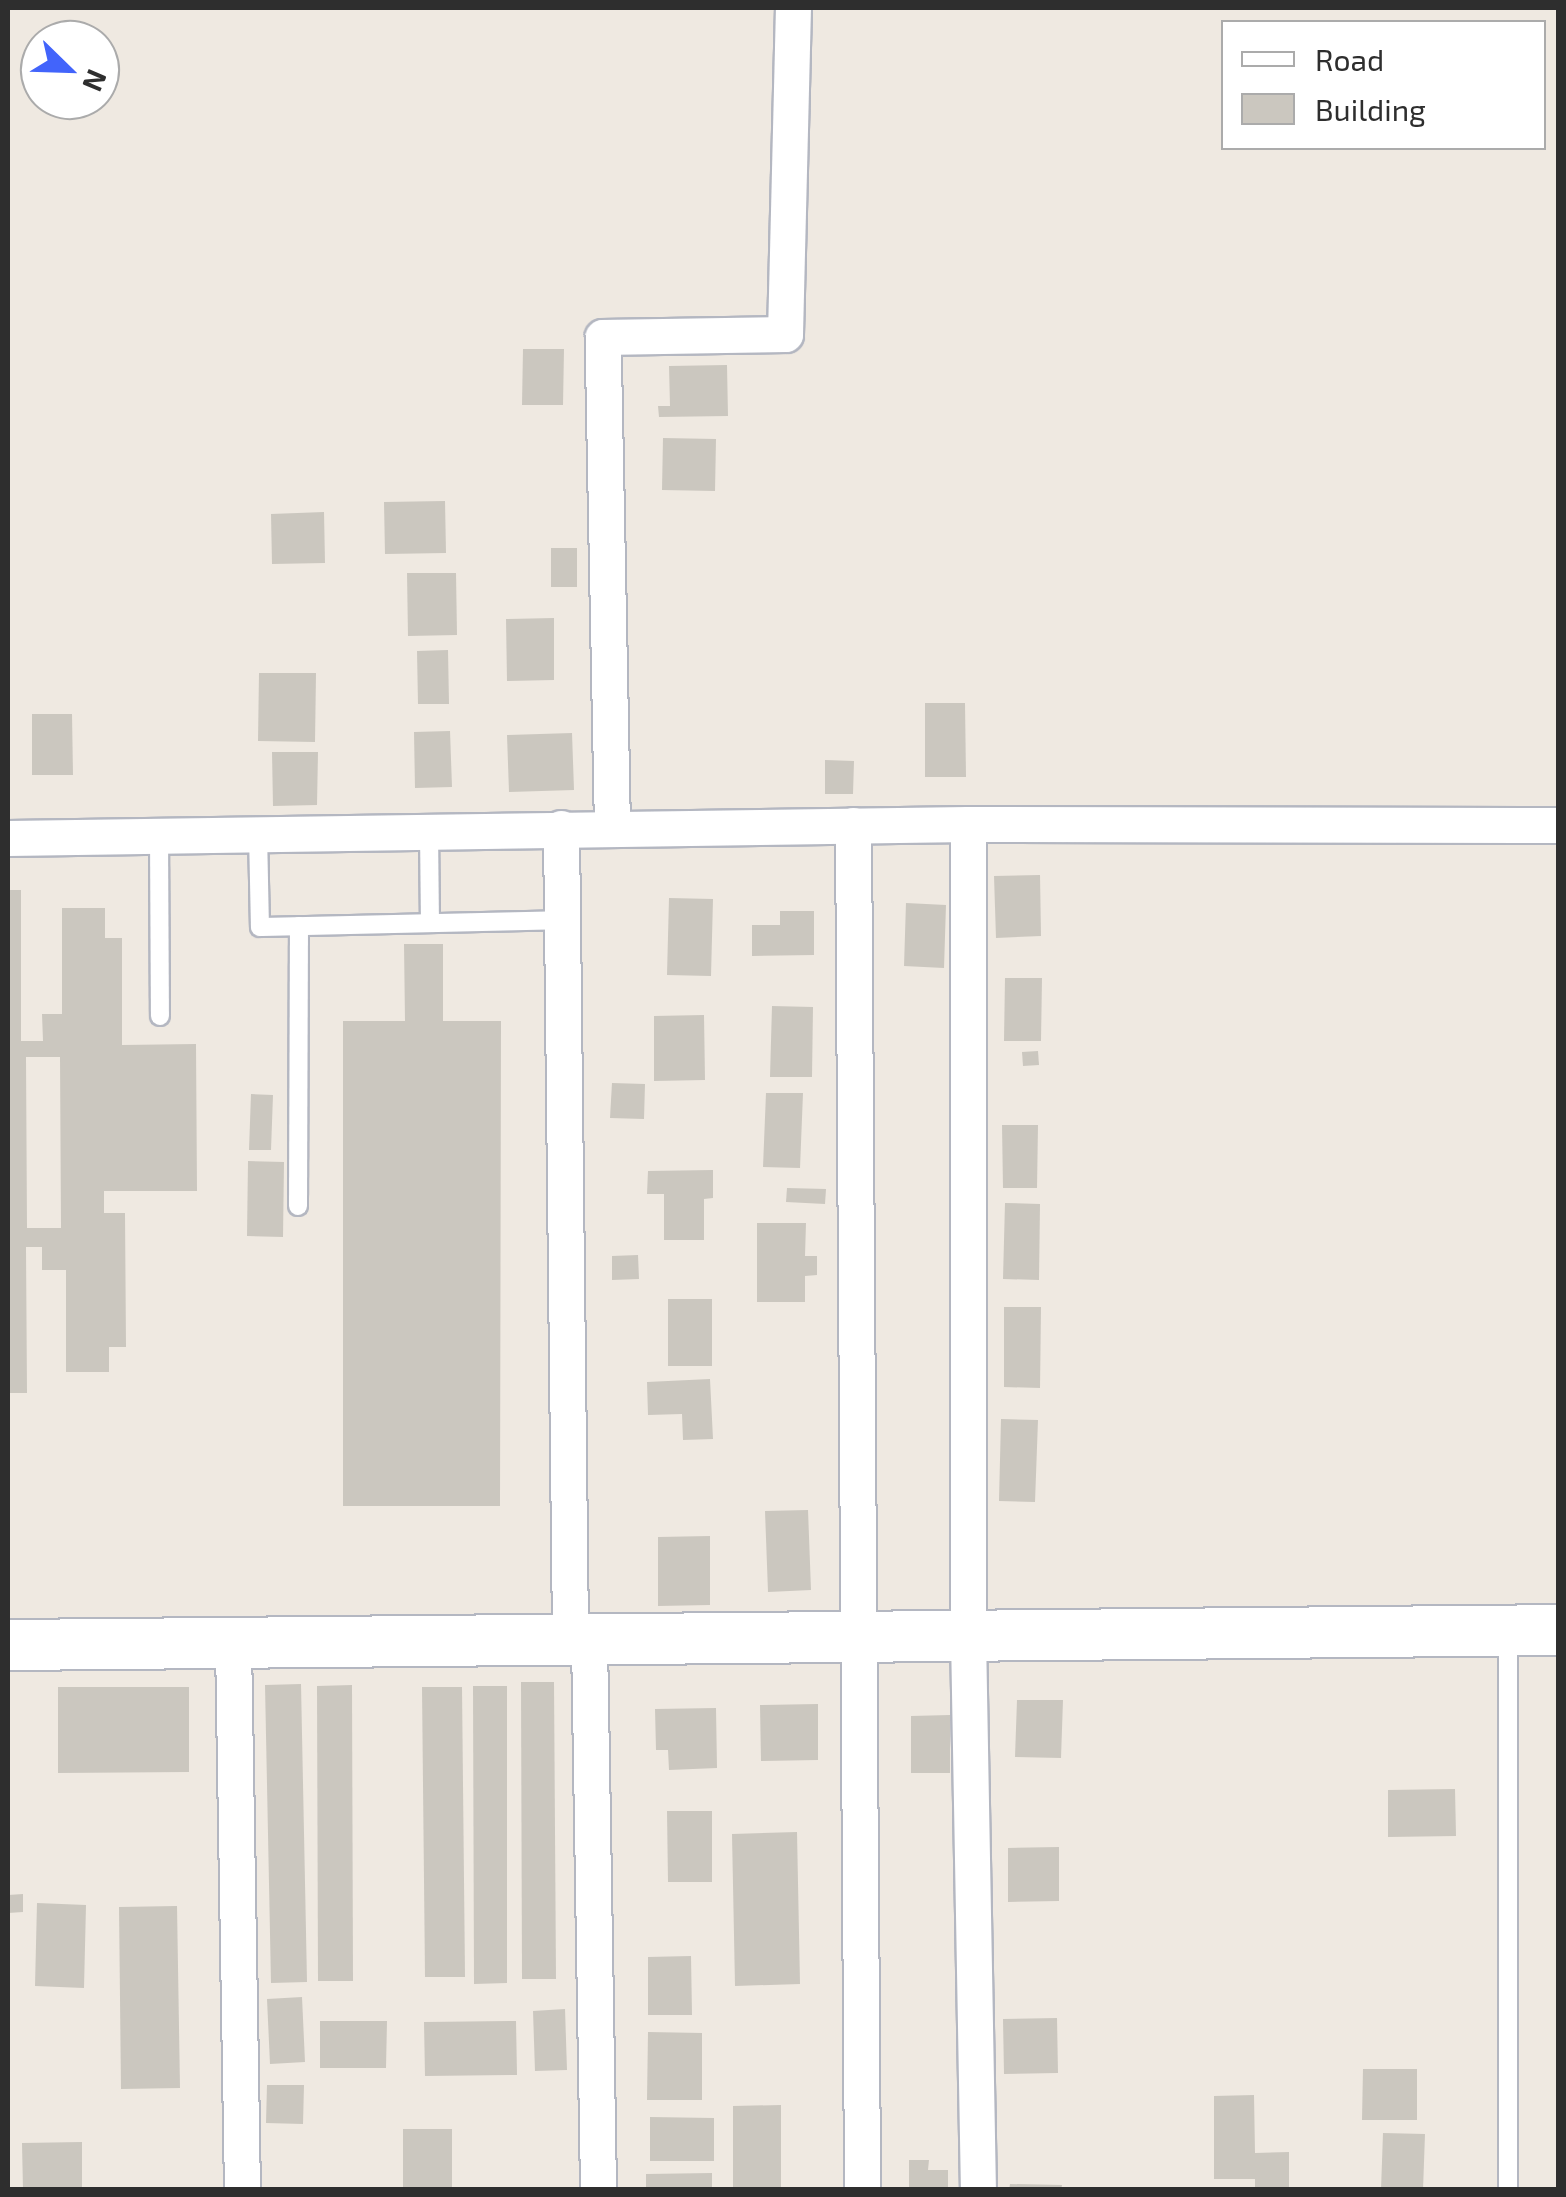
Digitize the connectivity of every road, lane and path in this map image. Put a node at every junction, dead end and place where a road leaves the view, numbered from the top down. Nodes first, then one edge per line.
1 (792, 8) edge
2 (968, 824) junction
3 (852, 826) junction
4 (1558, 826) edge
5 (561, 828) junction
6 (612, 828) junction
7 (429, 830) junction
8 (258, 833) junction
9 (158, 835) junction
10 (8, 838) edge
11 (562, 920) junction
12 (430, 923) junction
13 (299, 926) junction
14 (160, 1016) dead end
15 (298, 1206) dead end
16 (1508, 1630) junction
17 (1558, 1630) edge
18 (968, 1636) junction
19 (858, 1637) junction
20 (579, 1640) junction
21 (233, 1643) junction
22 (8, 1645) edge
23 (242, 2190) edge
24 (598, 2190) edge
25 (862, 2190) edge
26 (978, 2190) edge
27 (1508, 2190) edge

1 - 6 street
2 - 3 street
2 - 4 street
2 - 18 street
3 - 6 street
3 - 19 street
5 - 6 street
5 - 7 street
5 - 11 street
7 - 8 street
7 - 12 lane
8 - 9 street
8 - 13 lane
9 - 10 street
9 - 14 lane
11 - 12 lane
11 - 20 street
12 - 13 lane
13 - 15 lane
16 - 17 street
16 - 18 street
16 - 27 lane
18 - 19 street
18 - 26 street
19 - 20 street
19 - 25 street
20 - 21 street
20 - 24 street
21 - 22 street
21 - 23 street

